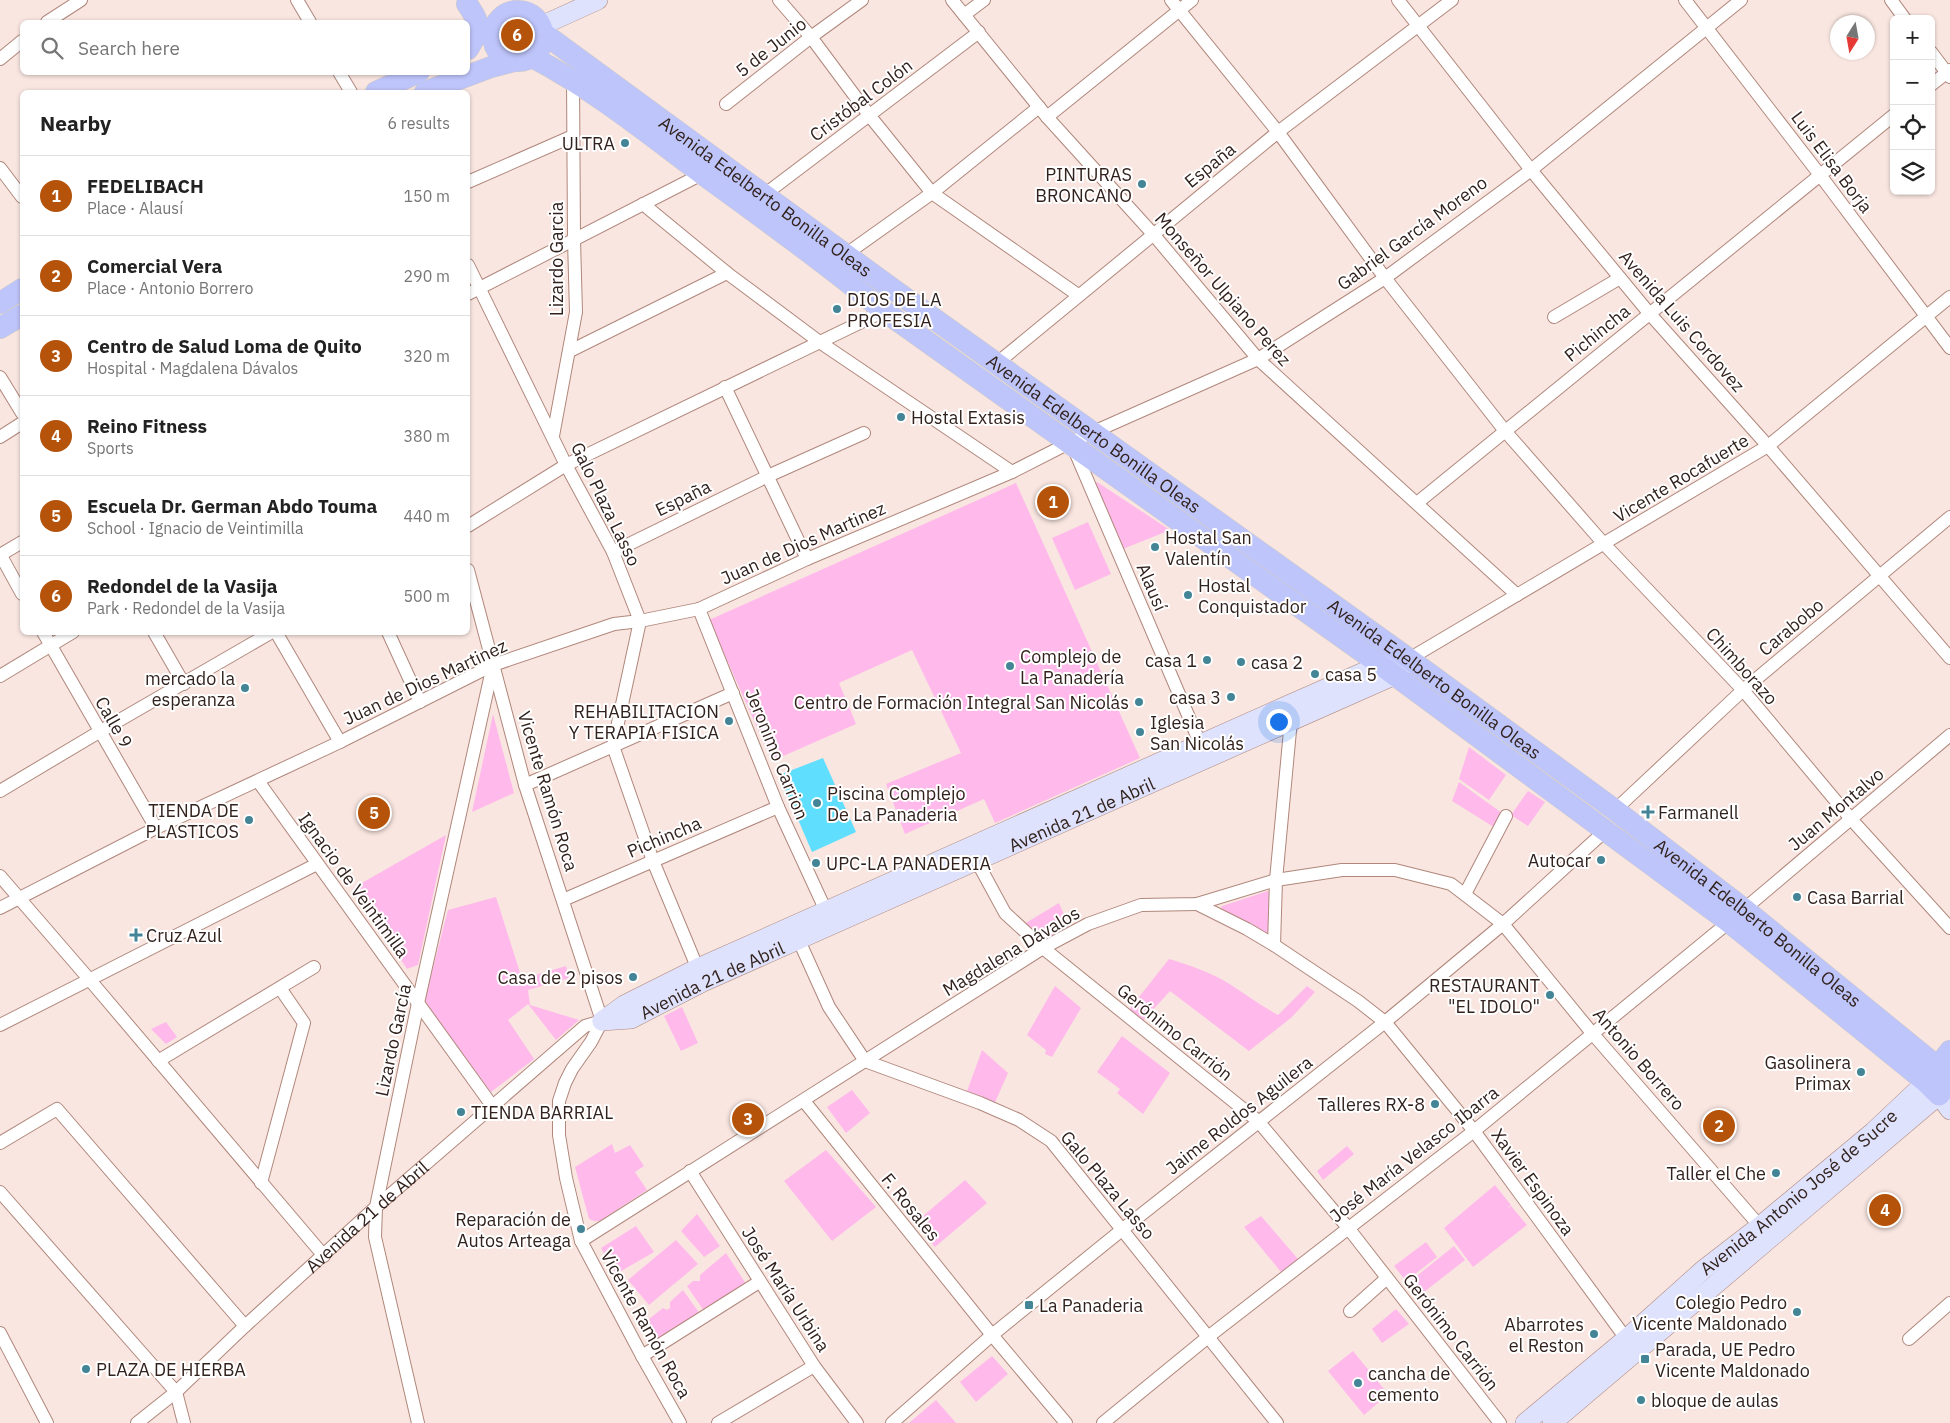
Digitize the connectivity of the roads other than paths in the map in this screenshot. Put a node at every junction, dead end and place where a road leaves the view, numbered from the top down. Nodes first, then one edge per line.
1 (81, 0) edge
2 (297, 0) edge
3 (598, 0) edge
4 (779, 0) edge
5 (862, 0) edge
6 (952, 0) edge
7 (984, 0) edge
8 (1192, 0) edge
9 (1398, 0) edge
10 (1452, 0) edge
11 (1685, 0) edge
12 (1741, 0) edge
13 (1891, 0) edge
14 (464, 2) edge
15 (62, 4) edge
16 (507, 5) edge
17 (1176, 5) edge
18 (1902, 15) edge
19 (964, 16) junction
20 (49, 20) edge
21 (309, 20) edge
22 (1419, 26) junction
23 (1708, 28) junction
24 (542, 30) junction
25 (493, 32) junction
26 (979, 32) junction
27 (810, 37) junction
28 (20, 42) edge
29 (470, 45) edge
30 (470, 48) edge
31 (1, 56) edge
32 (1935, 57) edge
33 (523, 59) junction
34 (481, 70) junction
35 (1949, 73) edge
36 (470, 74) edge
37 (341, 75) edge
38 (413, 75) edge
39 (468, 75) edge
40 (569, 77) junction
41 (1935, 82) edge
42 (350, 90) edge
43 (380, 90) edge
44 (430, 90) edge
45 (726, 104) dead end
46 (1043, 112) junction
47 (869, 115) junction
48 (1890, 118) edge
49 (1278, 132) junction
50 (573, 136) junction
51 (0, 168) edge
52 (1531, 170) junction
53 (702, 174) junction
54 (1820, 174) junction
55 (470, 181) edge
56 (932, 193) junction
57 (20, 194) edge
58 (764, 195) junction
59 (643, 204) junction
60 (1152, 234) junction
61 (574, 240) junction
62 (845, 254) junction
63 (727, 273) junction
64 (470, 275) edge
65 (1385, 278) junction
66 (1620, 278) junction
67 (20, 290) edge
68 (473, 291) edge
69 (1078, 295) junction
70 (1950, 297) edge
71 (0, 303) edge
72 (884, 311) junction
73 (1649, 313) junction
74 (20, 316) edge
75 (1554, 317) dead end
76 (1926, 318) junction
77 (0, 328) edge
78 (820, 343) junction
79 (1950, 348) edge
80 (570, 351) junction
81 (1258, 359) junction
82 (996, 364) junction
83 (0, 378) edge
84 (725, 387) junction
85 (20, 410) edge
86 (20, 425) edge
87 (1505, 431) junction
88 (864, 433) dead end
89 (1092, 433) junction
90 (553, 436) junction
91 (0, 437) edge
92 (1071, 442) junction
93 (1768, 446) junction
94 (566, 465) junction
95 (1012, 472) junction
96 (768, 476) junction
97 (1417, 503) junction
98 (1950, 517) edge
99 (470, 525) edge
100 (20, 543) edge
101 (1604, 544) junction
102 (613, 552) junction
103 (0, 555) edge
104 (807, 559) junction
105 (1879, 576) junction
106 (470, 578) edge
107 (20, 590) edge
108 (1517, 595) junction
109 (699, 609) junction
110 (640, 621) junction
111 (46, 635) edge
112 (68, 635) edge
113 (156, 635) edge
114 (267, 635) edge
115 (278, 635) edge
116 (389, 635) edge
117 (51, 646) junction
118 (1950, 658) edge
119 (1410, 659) junction
120 (493, 665) junction
121 (1388, 670) junction
122 (0, 676) edge
123 (184, 684) junction
124 (1743, 690) junction
125 (733, 693) junction
126 (420, 702) junction
127 (1288, 713) junction
128 (99, 732) junction
129 (1950, 735) edge
130 (340, 742) junction
131 (613, 746) junction
132 (1204, 751) junction
133 (258, 781) junction
134 (525, 785) junction
135 (0, 791) edge
136 (778, 807) junction
137 (1615, 810) junction
138 (1506, 816) dead end
139 (1851, 819) junction
140 (156, 828) junction
141 (1604, 831) junction
142 (973, 854) junction
143 (653, 861) junction
144 (317, 864) junction
145 (0, 876) edge
146 (1276, 880) junction
147 (1465, 894) junction
148 (20, 898) junction
149 (563, 900) junction
150 (1198, 904) junction
151 (0, 908) edge
152 (826, 911) junction
153 (1736, 916) junction
154 (1502, 924) junction
155 (1950, 928) edge
156 (796, 933) junction
157 (1274, 945) junction
158 (1043, 948) junction
159 (314, 967) dead end
160 (701, 975) junction
161 (89, 979) junction
162 (280, 988) junction
163 (418, 1003) junction
164 (602, 1021) junction
165 (1385, 1022) junction
166 (0, 1025) edge
167 (1592, 1033) junction
168 (158, 1061) junction
169 (865, 1061) junction
170 (1943, 1081) edge
171 (804, 1101) junction
172 (493, 1107) junction
173 (1258, 1121) junction
174 (1474, 1131) junction
175 (0, 1143) edge
176 (690, 1171) junction
177 (261, 1183) junction
178 (0, 1192) edge
179 (376, 1207) junction
180 (1122, 1229) junction
181 (1349, 1229) junction
182 (1765, 1232) junction
183 (581, 1241) junction
184 (324, 1256) junction
185 (1387, 1278) junction
186 (759, 1282) junction
187 (1950, 1303) edge
188 (1350, 1311) dead end
189 (246, 1326) junction
190 (0, 1333) edge
191 (992, 1335) junction
192 (1208, 1337) junction
193 (1909, 1340) dead end
194 (1631, 1345) junction
195 (642, 1356) junction
196 (814, 1366) junction
197 (176, 1392) junction
198 (47, 1423) edge
199 (137, 1423) edge
200 (184, 1423) edge
201 (418, 1423) edge
202 (680, 1423) edge
203 (718, 1423) edge
204 (857, 1423) edge
205 (892, 1423) edge
206 (1066, 1423) edge
207 (1103, 1423) edge
208 (1278, 1423) edge
209 (1500, 1423) edge
210 (1526, 1423) edge
211 (1552, 1423) edge

1 - 15 street
2 - 21 street
3 - 24 main road
4 - 27 street
5 - 27 street, 5 de Junio
6 - 19 street, Monseñor Ulpiano Perez
7 - 19 street
8 - 17 street
9 - 22 street, Avenida Luis Cordovez
10 - 22 street, España
11 - 23 street, Luis Elisa Borja
12 - 23 street, Gabriel García Moreno
13 - 18 street
14 - 25 main road
14 - 29 main road
15 - 20 street
16 - 24 main road
16 - 25 main road
17 - 46 street
17 - 49 street, Chimborazo
19 - 26 street, Monseñor Ulpiano Perez
22 - 49 street, España
22 - 52 street, Avenida Luis Cordovez
23 - 52 street, Gabriel García Moreno
23 - 54 street, Luis Elisa Borja
24 - 33 main road
24 - 58 main road, Avenida Edelberto Bonilla Oleas
25 - 30 main road
25 - 33 main road
26 - 46 street, Monseñor Ulpiano Perez
26 - 47 street, Cristóbal Colón
27 - 45 street, 5 de Junio
27 - 47 street
28 - 31 street
32 - 35 street
33 - 34 main road
33 - 40 main road, Avenida Edelberto Bonilla Oleas
34 - 36 main road
34 - 40 main road
35 - 41 street
37 - 42 street
38 - 43 main road
39 - 44 main road
40 - 50 street, Lizardo Garcia
40 - 53 main road, Avenida Edelberto Bonilla Oleas
46 - 56 street
46 - 60 street, Monseñor Ulpiano Perez
47 - 56 street
47 - 58 street, Cristóbal Colón
48 - 54 street, Pichincha
49 - 60 street, España
49 - 65 street, Chimborazo
50 - 55 street
50 - 61 street, Lizardo Garcia
51 - 57 street
52 - 65 street, Gabriel García Moreno
52 - 66 street, Avenida Luis Cordovez
53 - 59 street
53 - 72 main road, Avenida Edelberto Bonilla Oleas
54 - 73 street, Pichincha
54 - 76 street, Luis Elisa Borja
56 - 62 street
56 - 69 street
58 - 62 main road, Avenida Edelberto Bonilla Oleas
59 - 61 street
59 - 63 street
60 - 69 street, España
60 - 81 street, Monseñor Ulpiano Perez
61 - 68 street
61 - 80 street, Lizardo Garcia
62 - 82 main road, Avenida Edelberto Bonilla Oleas
63 - 78 street
63 - 80 street
64 - 68 street, Galo Plaza Lasso
65 - 81 street, Gabriel García Moreno
65 - 87 street, Chimborazo
66 - 73 street, Avenida Luis Cordovez
66 - 75 street
67 - 71 main road
68 - 90 street, Galo Plaza Lasso
69 - 82 street, España
70 - 76 street, Vicente Rocafuerte
72 - 78 street
72 - 92 main road, Avenida Edelberto Bonilla Oleas
73 - 87 street, Pichincha
73 - 93 street, Avenida Luis Cordovez
74 - 77 main road
76 - 79 street, Luis Elisa Borja
76 - 93 street, Vicente Rocafuerte
78 - 84 street
78 - 95 street
80 - 90 street, Lizardo Garcia
81 - 89 street, Gabriel García Moreno
81 - 97 street, Monseñor Ulpiano Perez
82 - 89 main road, Avenida Edelberto Bonilla Oleas
83 - 85 street
84 - 94 street
84 - 96 street
86 - 91 street
87 - 97 street, Pichincha
87 - 101 street, Chimborazo
88 - 96 street, España
89 - 92 street, Gabriel García Moreno
89 - 119 main road, Avenida Edelberto Bonilla Oleas
90 - 94 street, Galo Plaza Lasso
92 - 95 street, Juan de Dios Martinez
92 - 121 main road, Avenida Edelberto Bonilla Oleas
92 - 132 street, Alausí
93 - 101 street, Vicente Rocafuerte
93 - 105 street, Avenida Luis Cordovez
94 - 99 street
94 - 102 street, Galo Plaza Lasso
95 - 104 street, Juan de Dios Martinez
96 - 102 street, España
96 - 104 street
97 - 108 street, Monseñor Ulpiano Perez
98 - 105 street, Carabobo
100 - 103 street
101 - 108 street, Vicente Rocafuerte
101 - 124 street, Chimborazo
102 - 110 street, Galo Plaza Lasso
103 - 107 street
104 - 109 street, Juan de Dios Martinez
105 - 118 street, Avenida Luis Cordovez
105 - 124 street, Carabobo
106 - 120 street, Vicente Ramón Roca
108 - 119 street, Vicente Rocafuerte
109 - 110 street, Juan de Dios Martinez
109 - 125 street, Jeronimo Carrion
110 - 120 street, Juan de Dios Martinez
110 - 131 street
111 - 117 street, Calle 9
112 - 117 street
113 - 123 street
114 - 123 street
115 - 130 street
116 - 126 street
117 - 122 street
117 - 128 street, Calle 9
119 - 121 main road
119 - 137 main road, Avenida Edelberto Bonilla Oleas
120 - 126 street, Juan de Dios Martinez
120 - 134 street, Vicente Ramón Roca
120 - 163 street, Lizardo García
121 - 127 main road, Avenida 21 de Abril
121 - 141 main road, Avenida Edelberto Bonilla Oleas
123 - 128 street
124 - 137 street, Carabobo
124 - 139 street, Chimborazo
125 - 131 street
125 - 136 street, Jeronimo Carrion
126 - 130 street, Juan de Dios Martinez
127 - 132 main road, Avenida 21 de Abril
127 - 146 street
128 - 135 street
128 - 140 street, Calle 9
129 - 139 street, Juan Montalvo
130 - 133 street, Juan de Dios Martinez
131 - 134 street
131 - 143 street
132 - 142 main road, Avenida 21 de Abril
133 - 140 street, Juan de Dios Martinez
133 - 144 street, Ignacio de Veintimilla
134 - 149 street, Vicente Ramón Roca
136 - 143 street, Pichincha
136 - 152 street, Jeronimo Carrion
137 - 153 main road, Avenida Edelberto Bonilla Oleas
138 - 147 street
139 - 153 street, Juan Montalvo
139 - 155 street, Chimborazo
140 - 148 street, Juan de Dios Martinez
141 - 153 main road, Avenida Edelberto Bonilla Oleas
141 - 154 street, Jaime Roldos Aguilera
142 - 152 main road, Avenida 21 de Abril
142 - 156 main road, Avenida 21 de Abril
142 - 158 street, Gerónimo Carrión
143 - 149 street, Pichincha
143 - 160 street
144 - 161 street
144 - 163 street, Ignacio de Veintimilla
145 - 148 street
146 - 147 street, Magdalena Dávalos
146 - 150 street, Magdalena Dávalos
146 - 157 street
147 - 154 street, Magdalena Dávalos
148 - 151 street, Juan de Dios Martinez
148 - 161 street
149 - 164 street, Vicente Ramón Roca
150 - 157 street, Xavier Espinoza
150 - 158 street, Magdalena Dávalos
152 - 156 main road, Avenida 21 de Abril
153 - 167 street, José María Velasco Ibarra
153 - 170 main road, Avenida Edelberto Bonilla Oleas
154 - 165 street, Jaime Roldos Aguilera
154 - 167 street, Antonio Borrero
156 - 160 main road, Avenida 21 de Abril
156 - 169 street
157 - 165 street, Xavier Espinoza
158 - 169 street, Magdalena Dávalos
158 - 173 street, Gerónimo Carrión
159 - 162 street
160 - 164 main road, Avenida 21 de Abril
161 - 166 street
161 - 168 street
162 - 168 street
162 - 177 street
163 - 172 street, Ignacio de Veintimilla
163 - 179 street, Lizardo García
164 - 172 street, Avenida 21 de Abril
164 - 183 street, Vicente Ramón Roca
165 - 173 street, Jaime Roldos Aguilera
165 - 174 street, Xavier Espinoza
167 - 174 street, José María Velasco Ibarra
167 - 182 street, Antonio Borrero
168 - 177 street
169 - 171 street, Magdalena Dávalos
169 - 180 street, Galo Plaza Lasso
170 - 182 main road, Avenida Antonio José de Sucre
171 - 176 street, Magdalena Dávalos
171 - 191 street, F. Rosales
172 - 179 street, Avenida 21 de Abril
173 - 180 street, Jaime Roldos Aguilera
173 - 181 street, Gerónimo Carrión
174 - 181 street, José María Velasco Ibarra
174 - 194 street, Xavier Espinoza
175 - 189 street
176 - 183 street, Magdalena Dávalos
176 - 186 street, José María Urbina
177 - 184 street
178 - 197 street
179 - 184 street, Avenida 21 de Abril
179 - 201 street, Lizardo García
180 - 191 street, Jaime Roldos Aguilera
180 - 192 street, Galo Plaza Lasso
181 - 185 street, Gerónimo Carrión
181 - 192 street, José María Velasco Ibarra
182 - 194 main road, Avenida Antonio José de Sucre
183 - 195 street, Vicente Ramón Roca
184 - 189 street, Avenida 21 de Abril
185 - 188 street
185 - 209 street, Gerónimo Carrión
186 - 195 street
186 - 196 street, José María Urbina
187 - 193 street
189 - 197 street, Avenida 21 de Abril
190 - 198 street
191 - 205 street, Jaime Roldos Aguilera
191 - 206 street, F. Rosales
192 - 207 street, José María Velasco Ibarra
192 - 208 street, Galo Plaza Lasso
194 - 210 main road, Avenida Antonio José de Sucre
194 - 211 main road, Avenida Antonio José de Sucre
195 - 202 street, Vicente Ramón Roca
196 - 203 street
196 - 204 street, José María Urbina
197 - 199 street, Avenida 21 de Abril
197 - 200 street

